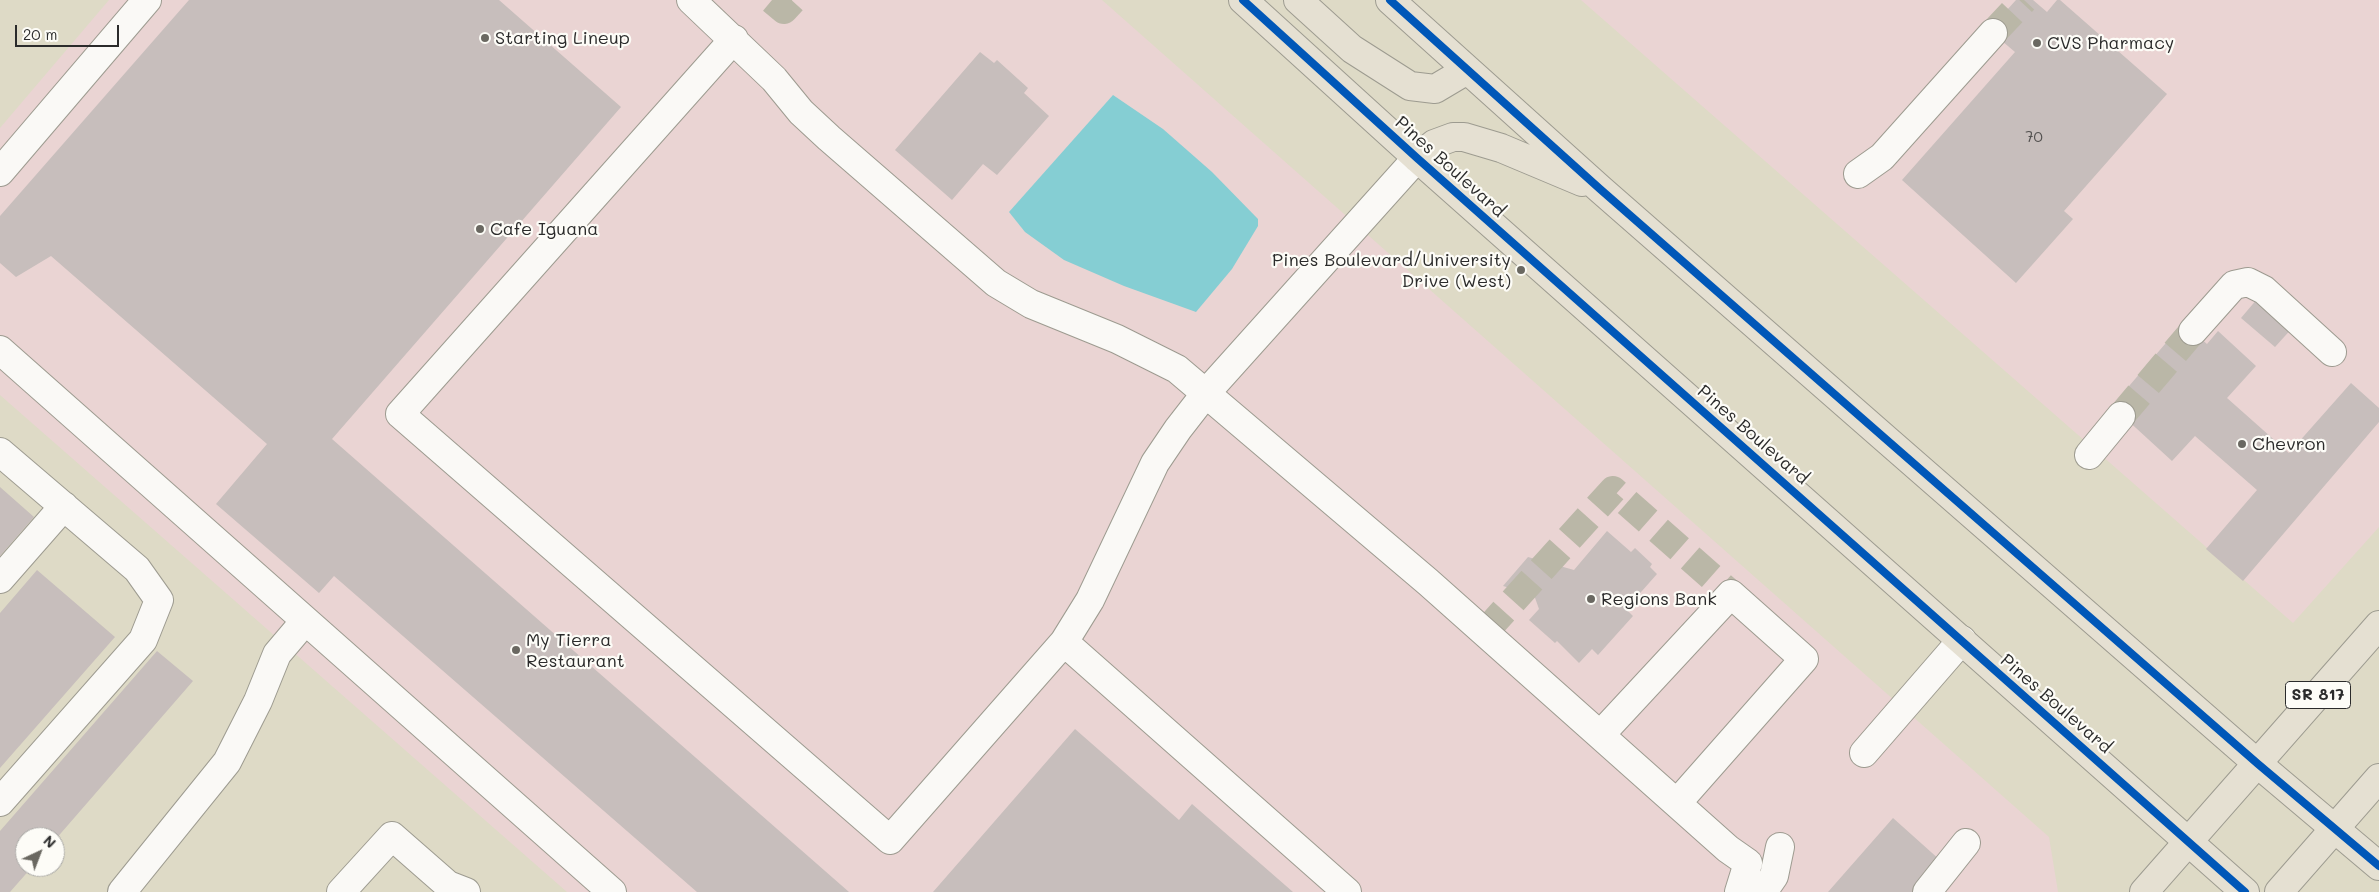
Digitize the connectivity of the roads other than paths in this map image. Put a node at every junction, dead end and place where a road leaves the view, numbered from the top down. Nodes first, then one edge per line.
1 (147, 0) edge
2 (691, 0) edge
3 (1243, 0) edge
4 (1298, 0) edge
5 (1390, 0) edge
6 (1993, 33) tunnel mouth
7 (734, 39) junction
8 (1467, 70) junction
9 (1417, 158) junction
10 (0, 172) edge
11 (1858, 174) dead end
12 (1600, 189) junction
13 (2192, 331) tunnel mouth
14 (0, 350) edge
15 (2332, 352) dead end
16 (1206, 394) junction
17 (2122, 416) tunnel mouth
18 (0, 452) edge
19 (2088, 455) dead end
20 (64, 506) junction
21 (0, 579) edge
22 (305, 622) junction
23 (2379, 625) edge
24 (1962, 640) junction
25 (1064, 642) junction
26 (1601, 734) junction
27 (1864, 753) dead end
28 (2258, 764) junction
29 (2379, 778) edge
30 (0, 802) edge
31 (1677, 803) junction
32 (2336, 828) junction
33 (2190, 842) junction
34 (1966, 843) dead end
35 (1780, 847) dead end
36 (2379, 866) edge
37 (125, 891) edge
38 (341, 892) edge
39 (466, 892) edge
40 (612, 892) edge
41 (1348, 892) edge
42 (1739, 892) edge
43 (1763, 892) edge
44 (1927, 892) edge
45 (2144, 892) edge
46 (2245, 892) edge
47 (2279, 892) edge

1 - 10 lane
2 - 7 lane
3 - 9 main road, Pines Boulevard
4 - 8 main road
5 - 8 main road
6 - 11 lane
7 - 16 lane
7 - 25 lane
8 - 12 main road
9 - 12 main road
9 - 16 lane
9 - 24 main road, Pines Boulevard
12 - 28 main road
13 - 15 lane
14 - 22 lane
16 - 25 lane
16 - 26 lane
17 - 19 lane
18 - 20 lane
20 - 21 lane
20 - 30 lane
22 - 37 lane
22 - 40 lane
23 - 28 main road, SR 817
24 - 27 lane
24 - 33 main road, Pines Boulevard
25 - 41 lane
26 - 31 lane
26 - 31 lane
28 - 32 main road
28 - 33 main road, SR 817
29 - 32 main road
31 - 42 lane
32 - 36 main road
32 - 47 main road
33 - 45 main road, SR 817
33 - 46 main road, Pines Boulevard
34 - 44 lane
35 - 43 lane
38 - 39 lane

